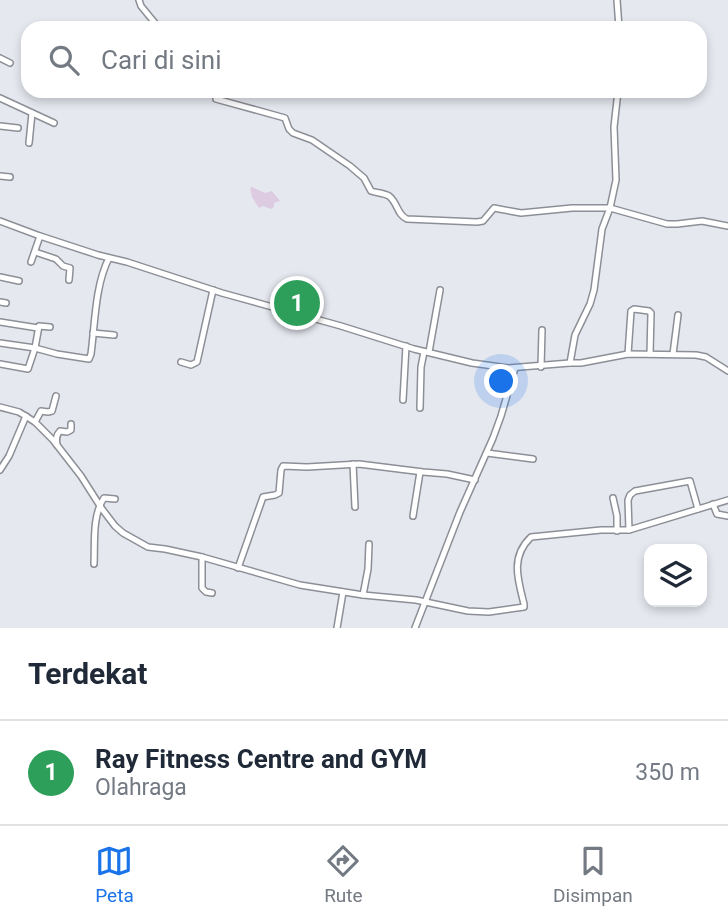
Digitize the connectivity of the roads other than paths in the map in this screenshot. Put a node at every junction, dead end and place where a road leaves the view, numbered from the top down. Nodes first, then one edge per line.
1 (139, 0) edge
2 (617, 0) edge
3 (154, 21) edge
4 (618, 21) edge
5 (0, 58) edge
6 (10, 63) dead end
7 (0, 98) edge
8 (216, 98) edge
9 (617, 98) edge
10 (32, 113) junction
11 (54, 123) dead end
12 (0, 126) edge
13 (18, 128) dead end
14 (29, 143) dead end
15 (0, 176) edge
16 (9, 177) dead end
17 (610, 208) junction
18 (0, 221) edge
19 (728, 226) edge
20 (40, 236) junction
21 (35, 253) junction
22 (109, 258) junction
23 (31, 262) dead end
24 (0, 277) edge
25 (69, 280) dead end
26 (19, 281) dead end
27 (213, 290) junction
28 (440, 290) dead end
29 (678, 314) dead end
30 (0, 322) edge
31 (50, 327) dead end
32 (38, 328) junction
33 (542, 330) dead end
34 (93, 333) junction
35 (114, 335) dead end
36 (0, 343) edge
37 (405, 346) junction
38 (35, 348) junction
39 (572, 351) junction
40 (426, 352) junction
41 (628, 354) junction
42 (650, 354) junction
43 (673, 354) junction
44 (181, 362) dead end
45 (570, 363) junction
46 (581, 363) junction
47 (0, 364) edge
48 (541, 366) junction
49 (515, 368) junction
50 (728, 371) edge
51 (56, 396) dead end
52 (403, 400) dead end
53 (0, 407) edge
54 (420, 408) dead end
55 (26, 416) junction
56 (35, 422) junction
57 (71, 424) dead end
58 (57, 445) junction
59 (487, 453) junction
60 (533, 459) dead end
61 (353, 464) junction
62 (0, 470) edge
63 (421, 472) junction
64 (475, 480) junction
65 (613, 498) dead end
66 (115, 499) dead end
67 (728, 500) edge
68 (713, 504) junction
69 (100, 505) junction
70 (355, 508) dead end
71 (698, 509) junction
72 (413, 516) dead end
73 (728, 516) edge
74 (629, 530) junction
75 (617, 531) junction
76 (369, 544) dead end
77 (202, 556) junction
78 (94, 564) dead end
79 (238, 568) junction
80 (343, 592) junction
81 (212, 593) dead end
82 (363, 595) junction
83 (425, 602) junction
84 (337, 628) edge
85 (415, 628) edge

1 - 3 street
2 - 4 street
5 - 6 street
7 - 10 street
8 - 17 street
9 - 17 street
10 - 11 street
10 - 14 street
12 - 13 street
15 - 16 street
17 - 19 street
17 - 39 street
18 - 20 street
20 - 21 street
20 - 22 street
21 - 23 street
21 - 25 street
22 - 27 street
22 - 34 street
24 - 26 street
27 - 37 street
27 - 44 street
28 - 40 street
29 - 43 street
30 - 32 street
31 - 32 street
32 - 38 street
33 - 48 street
34 - 35 street
34 - 38 street
36 - 38 street
37 - 40 street
37 - 52 street
38 - 47 street
39 - 45 street
39 - 46 street
40 - 49 street
40 - 54 street
41 - 42 street
41 - 42 street
41 - 46 street
42 - 43 street
43 - 50 street
45 - 46 street
45 - 48 street
48 - 49 street
49 - 59 street
51 - 56 street
53 - 55 street
55 - 56 street
55 - 62 street
56 - 58 street
57 - 58 street
58 - 69 street
59 - 60 street
59 - 64 street
61 - 63 street
61 - 70 street
61 - 79 street
63 - 64 street
63 - 72 street
64 - 83 street
65 - 75 street
66 - 69 street
67 - 68 street
68 - 71 street
68 - 73 street
69 - 77 street
69 - 78 street
71 - 74 street
71 - 74 street
74 - 75 street
75 - 83 street
76 - 82 street
77 - 79 street
77 - 81 street
79 - 80 street
80 - 82 street
80 - 84 street
82 - 83 street
83 - 85 street

